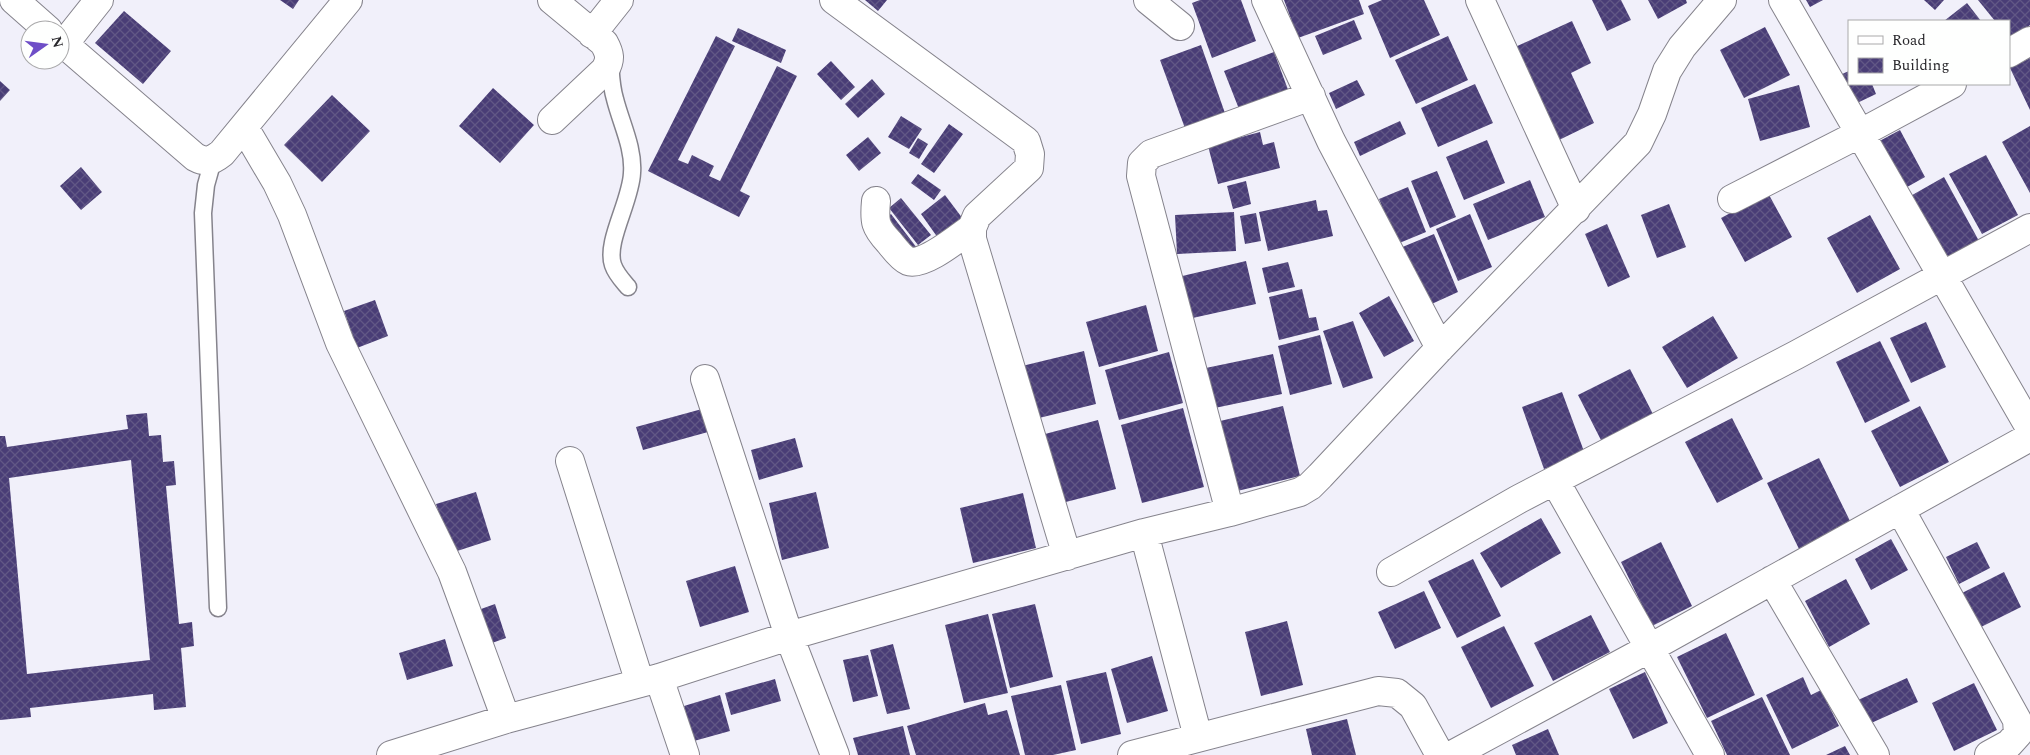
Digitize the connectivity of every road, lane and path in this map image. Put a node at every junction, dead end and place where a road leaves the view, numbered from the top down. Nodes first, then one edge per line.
1 (14, 0) edge
2 (98, 0) edge
3 (348, 0) edge
4 (552, 0) edge
5 (619, 0) edge
6 (834, 0) edge
7 (1148, 0) edge
8 (1266, 0) edge
9 (1480, 0) edge
10 (1722, 0) edge
11 (1783, 0) edge
12 (37, 20) edge
13 (70, 26) edge
14 (1180, 26) dead end
15 (592, 34) junction
16 (2030, 41) edge
17 (70, 49) edge
18 (2010, 51) edge
19 (610, 61) junction
20 (1950, 85) edge
21 (1310, 96) junction
22 (552, 120) dead end
23 (244, 127) junction
24 (1861, 134) junction
25 (213, 160) junction
26 (1732, 199) dead end
27 (876, 201) dead end
28 (1576, 209) junction
29 (972, 228) junction
30 (2030, 228) edge
31 (1942, 276) junction
32 (628, 287) dead end
33 (1440, 348) junction
34 (705, 379) dead end
35 (2030, 428) edge
36 (2030, 437) edge
37 (570, 461) dead end
38 (1555, 481) junction
39 (1900, 510) junction
40 (1230, 512) junction
41 (1144, 533) junction
42 (1067, 556) junction
43 (1391, 572) dead end
44 (1772, 580) junction
45 (218, 608) dead end
46 (789, 636) junction
47 (1650, 648) junction
48 (650, 681) junction
49 (506, 720) junction
50 (1198, 737) junction
51 (391, 755) edge
52 (685, 755) edge
53 (835, 755) edge
54 (1132, 755) edge
55 (1440, 755) edge
56 (1452, 755) edge
57 (1710, 755) edge
58 (1875, 755) edge
59 (1989, 755) edge

1 - 12 street
2 - 13 street
3 - 23 street
4 - 15 street
5 - 15 street
6 - 29 street
7 - 14 street
8 - 21 street
9 - 28 street
10 - 28 street
11 - 24 street
15 - 19 street
16 - 18 street
17 - 25 street
19 - 22 street
19 - 32 lane
20 - 24 street
21 - 33 street
21 - 40 street
23 - 25 street
23 - 49 street
24 - 26 street
24 - 31 street
25 - 45 lane
27 - 29 street
28 - 33 street
29 - 42 street
30 - 31 street
31 - 35 street
31 - 38 street
33 - 40 street
34 - 46 street
36 - 39 street
37 - 48 street
38 - 43 street
38 - 47 street
39 - 44 street
39 - 59 street
40 - 41 street
41 - 42 street
41 - 50 street
42 - 46 street
44 - 47 street
44 - 58 street
46 - 48 street
46 - 53 street
47 - 56 street
47 - 57 street
48 - 49 street
48 - 52 street
49 - 51 street
50 - 54 street
50 - 55 street

